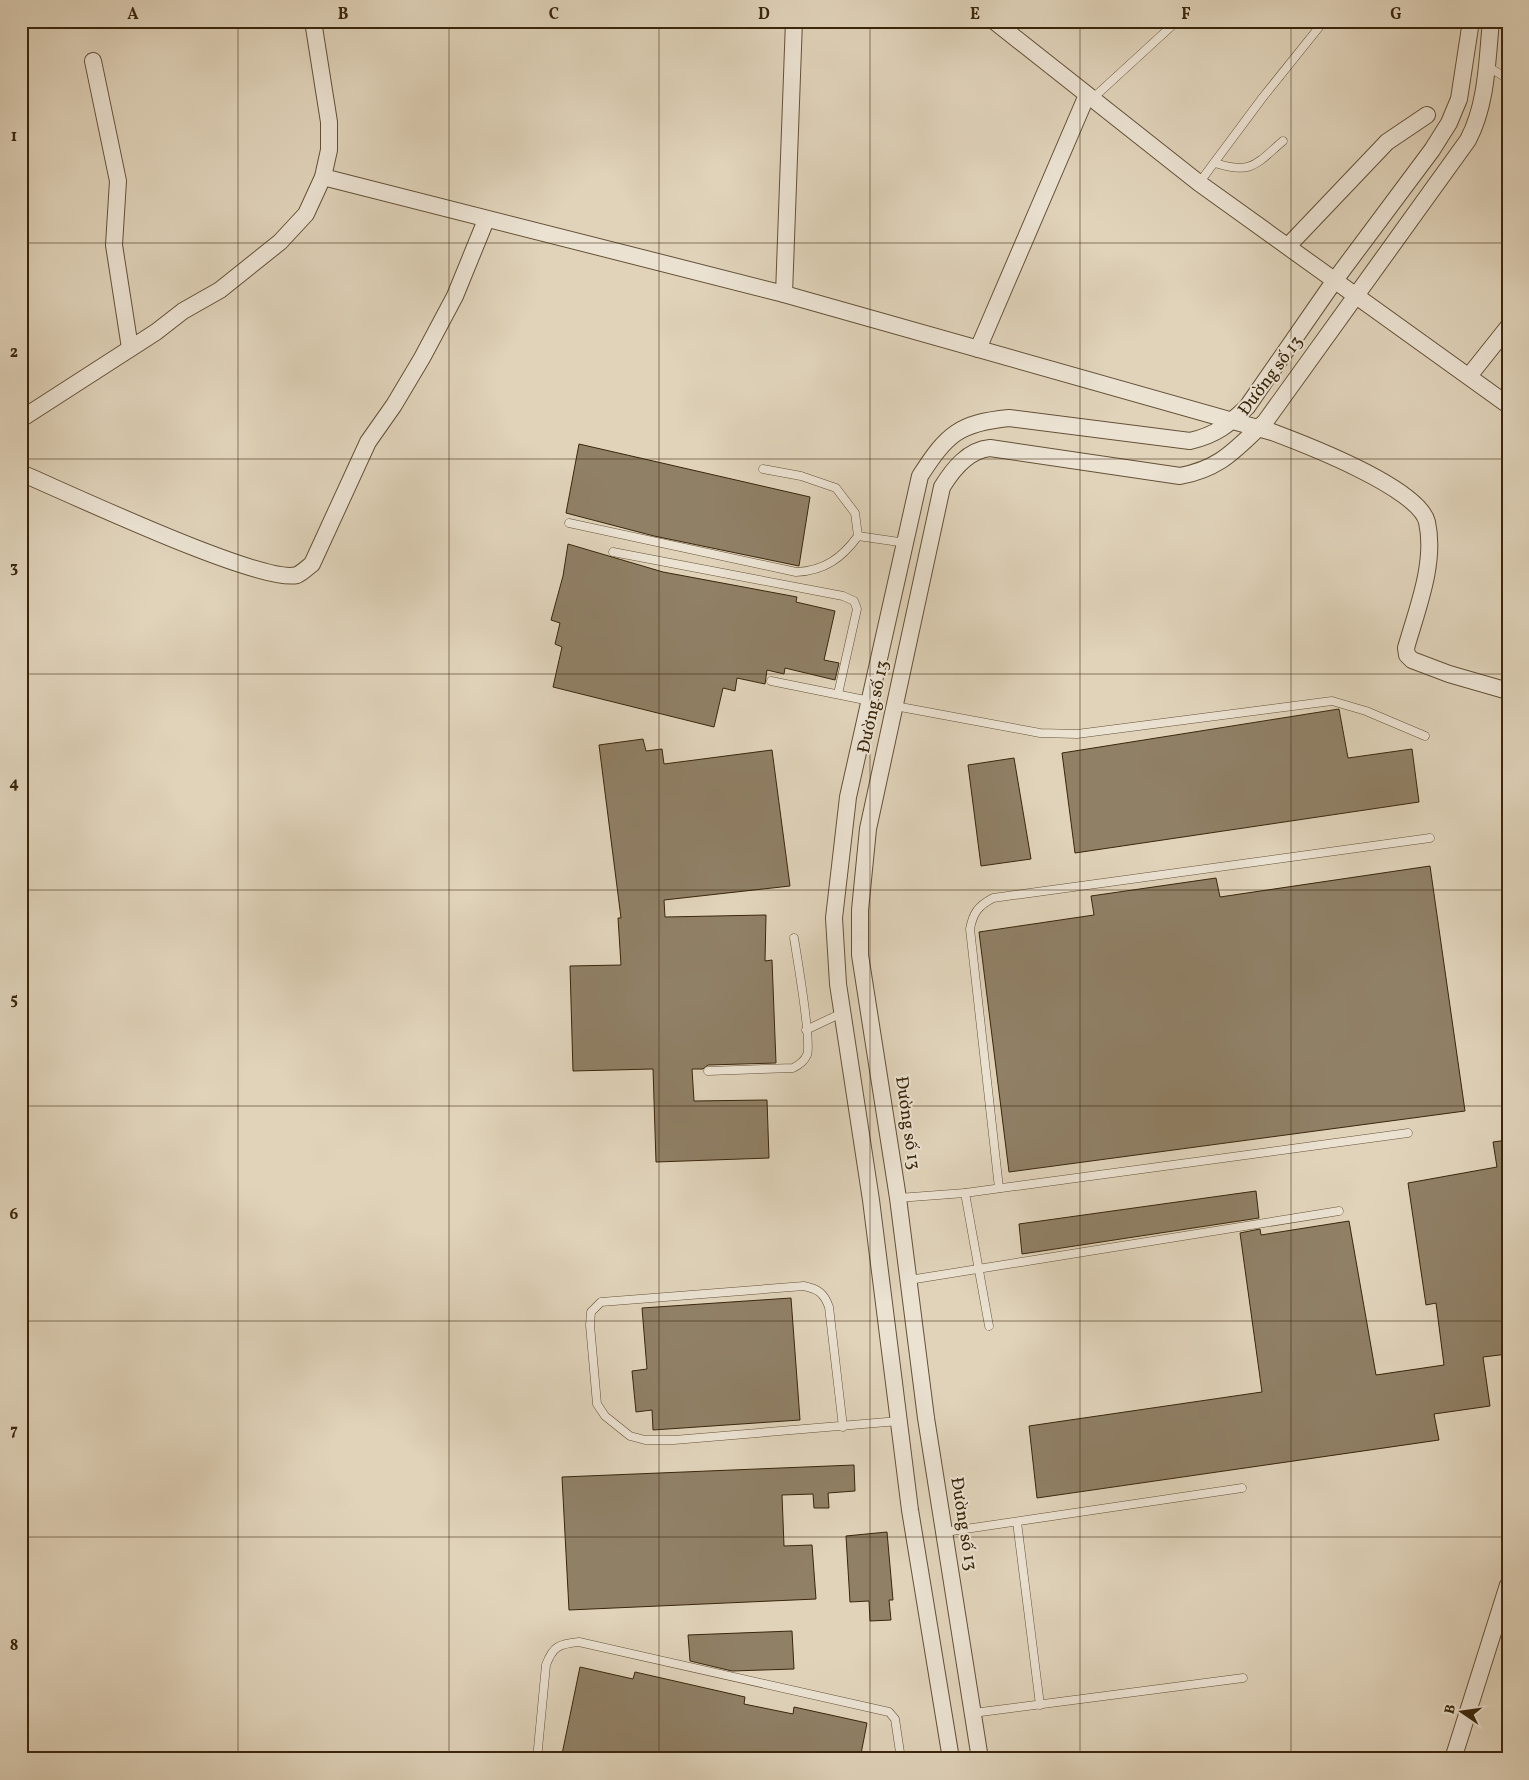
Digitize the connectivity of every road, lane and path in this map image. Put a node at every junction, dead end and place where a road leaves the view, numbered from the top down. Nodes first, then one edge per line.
1 (313, 21) edge
2 (794, 21) edge
3 (994, 21) edge
4 (1177, 21) edge
5 (1324, 21) edge
6 (1471, 21) edge
7 (1492, 21) edge
8 (93, 61) dead end
9 (1487, 66) junction
10 (1508, 79) edge
11 (1090, 97) junction
12 (1427, 115) dead end
13 (1283, 141) dead end
14 (1215, 163) junction
15 (323, 177) junction
16 (1199, 183) junction
17 (486, 220) junction
18 (1288, 246) junction
19 (1335, 280) junction
20 (784, 294) junction
21 (1356, 295) junction
22 (1508, 328) edge
23 (130, 348) junction
24 (978, 349) junction
25 (1469, 376) junction
26 (1508, 405) edge
27 (21, 419) edge
28 (1233, 421) junction
29 (1258, 428) junction
30 (947, 438) junction
31 (967, 458) junction
32 (763, 469) dead end
33 (21, 473) edge
34 (569, 523) dead end
35 (858, 536) junction
36 (906, 543) junction
37 (614, 552) dead end
38 (771, 682) dead end
39 (1508, 691) edge
40 (838, 694) junction
41 (870, 701) junction
42 (895, 706) junction
43 (1425, 736) dead end
44 (1430, 838) dead end
45 (794, 938) dead end
46 (842, 1013) junction
47 (806, 1030) junction
48 (708, 1071) dead end
49 (1408, 1133) dead end
50 (1000, 1188) junction
51 (965, 1193) junction
52 (898, 1198) junction
53 (871, 1200) junction
54 (1339, 1211) dead end
55 (980, 1270) junction
56 (909, 1280) junction
57 (990, 1326) dead end
58 (926, 1418) junction
59 (899, 1421) junction
60 (843, 1426) junction
61 (1242, 1488) dead end
62 (1017, 1522) junction
63 (945, 1532) junction
64 (1508, 1585) edge
65 (1504, 1610) edge
66 (1243, 1678) dead end
67 (1040, 1705) junction
68 (973, 1714) junction
69 (537, 1759) edge
70 (901, 1759) edge
71 (951, 1759) edge
72 (980, 1759) edge
73 (1453, 1759) edge

1 - 15 street
2 - 20 street
3 - 11 street
4 - 11 lane
5 - 14 lane
6 - 19 street, Đường số 13
7 - 9 street, Đường số 13
8 - 23 street
9 - 10 lane
9 - 21 street, Đường số 13
11 - 16 street
11 - 24 street
12 - 18 street
13 - 14 lane
14 - 16 lane
15 - 17 street
15 - 23 street
16 - 18 street
17 - 20 street
17 - 33 street
18 - 19 street
19 - 21 street
19 - 28 street, Đường số 13
20 - 24 street
21 - 25 street
21 - 29 street, Đường số 13
22 - 25 street
23 - 27 street
24 - 28 street
25 - 26 street
28 - 29 street
28 - 30 street, Đường số 13
29 - 31 street, Đường số 13
29 - 39 street
30 - 31 street
30 - 36 street, Đường số 13
31 - 42 street, Đường số 13
32 - 35 lane
34 - 35 lane
35 - 36 lane
36 - 41 street, Đường số 13
37 - 40 lane
38 - 40 lane
40 - 41 lane
41 - 42 street
41 - 46 street, Đường số 13
42 - 43 lane
42 - 52 street, Đường số 13
44 - 50 lane
45 - 47 lane
46 - 47 lane
46 - 53 street, Đường số 13
47 - 48 lane
49 - 50 lane
50 - 51 lane
51 - 52 lane
51 - 55 lane
52 - 53 street
52 - 56 street, Đường số 13
53 - 59 street, Đường số 13
54 - 55 lane
55 - 56 lane
55 - 57 lane
56 - 58 street, Đường số 13
58 - 59 street
58 - 63 street, Đường số 13
59 - 60 lane
59 - 71 street, Đường số 13
60 - 60 lane
61 - 62 lane
62 - 63 lane
62 - 67 lane
63 - 68 street, Đường số 13
64 - 65 street
65 - 73 street
66 - 67 lane
67 - 68 lane
68 - 72 street, Đường số 13
69 - 70 lane

